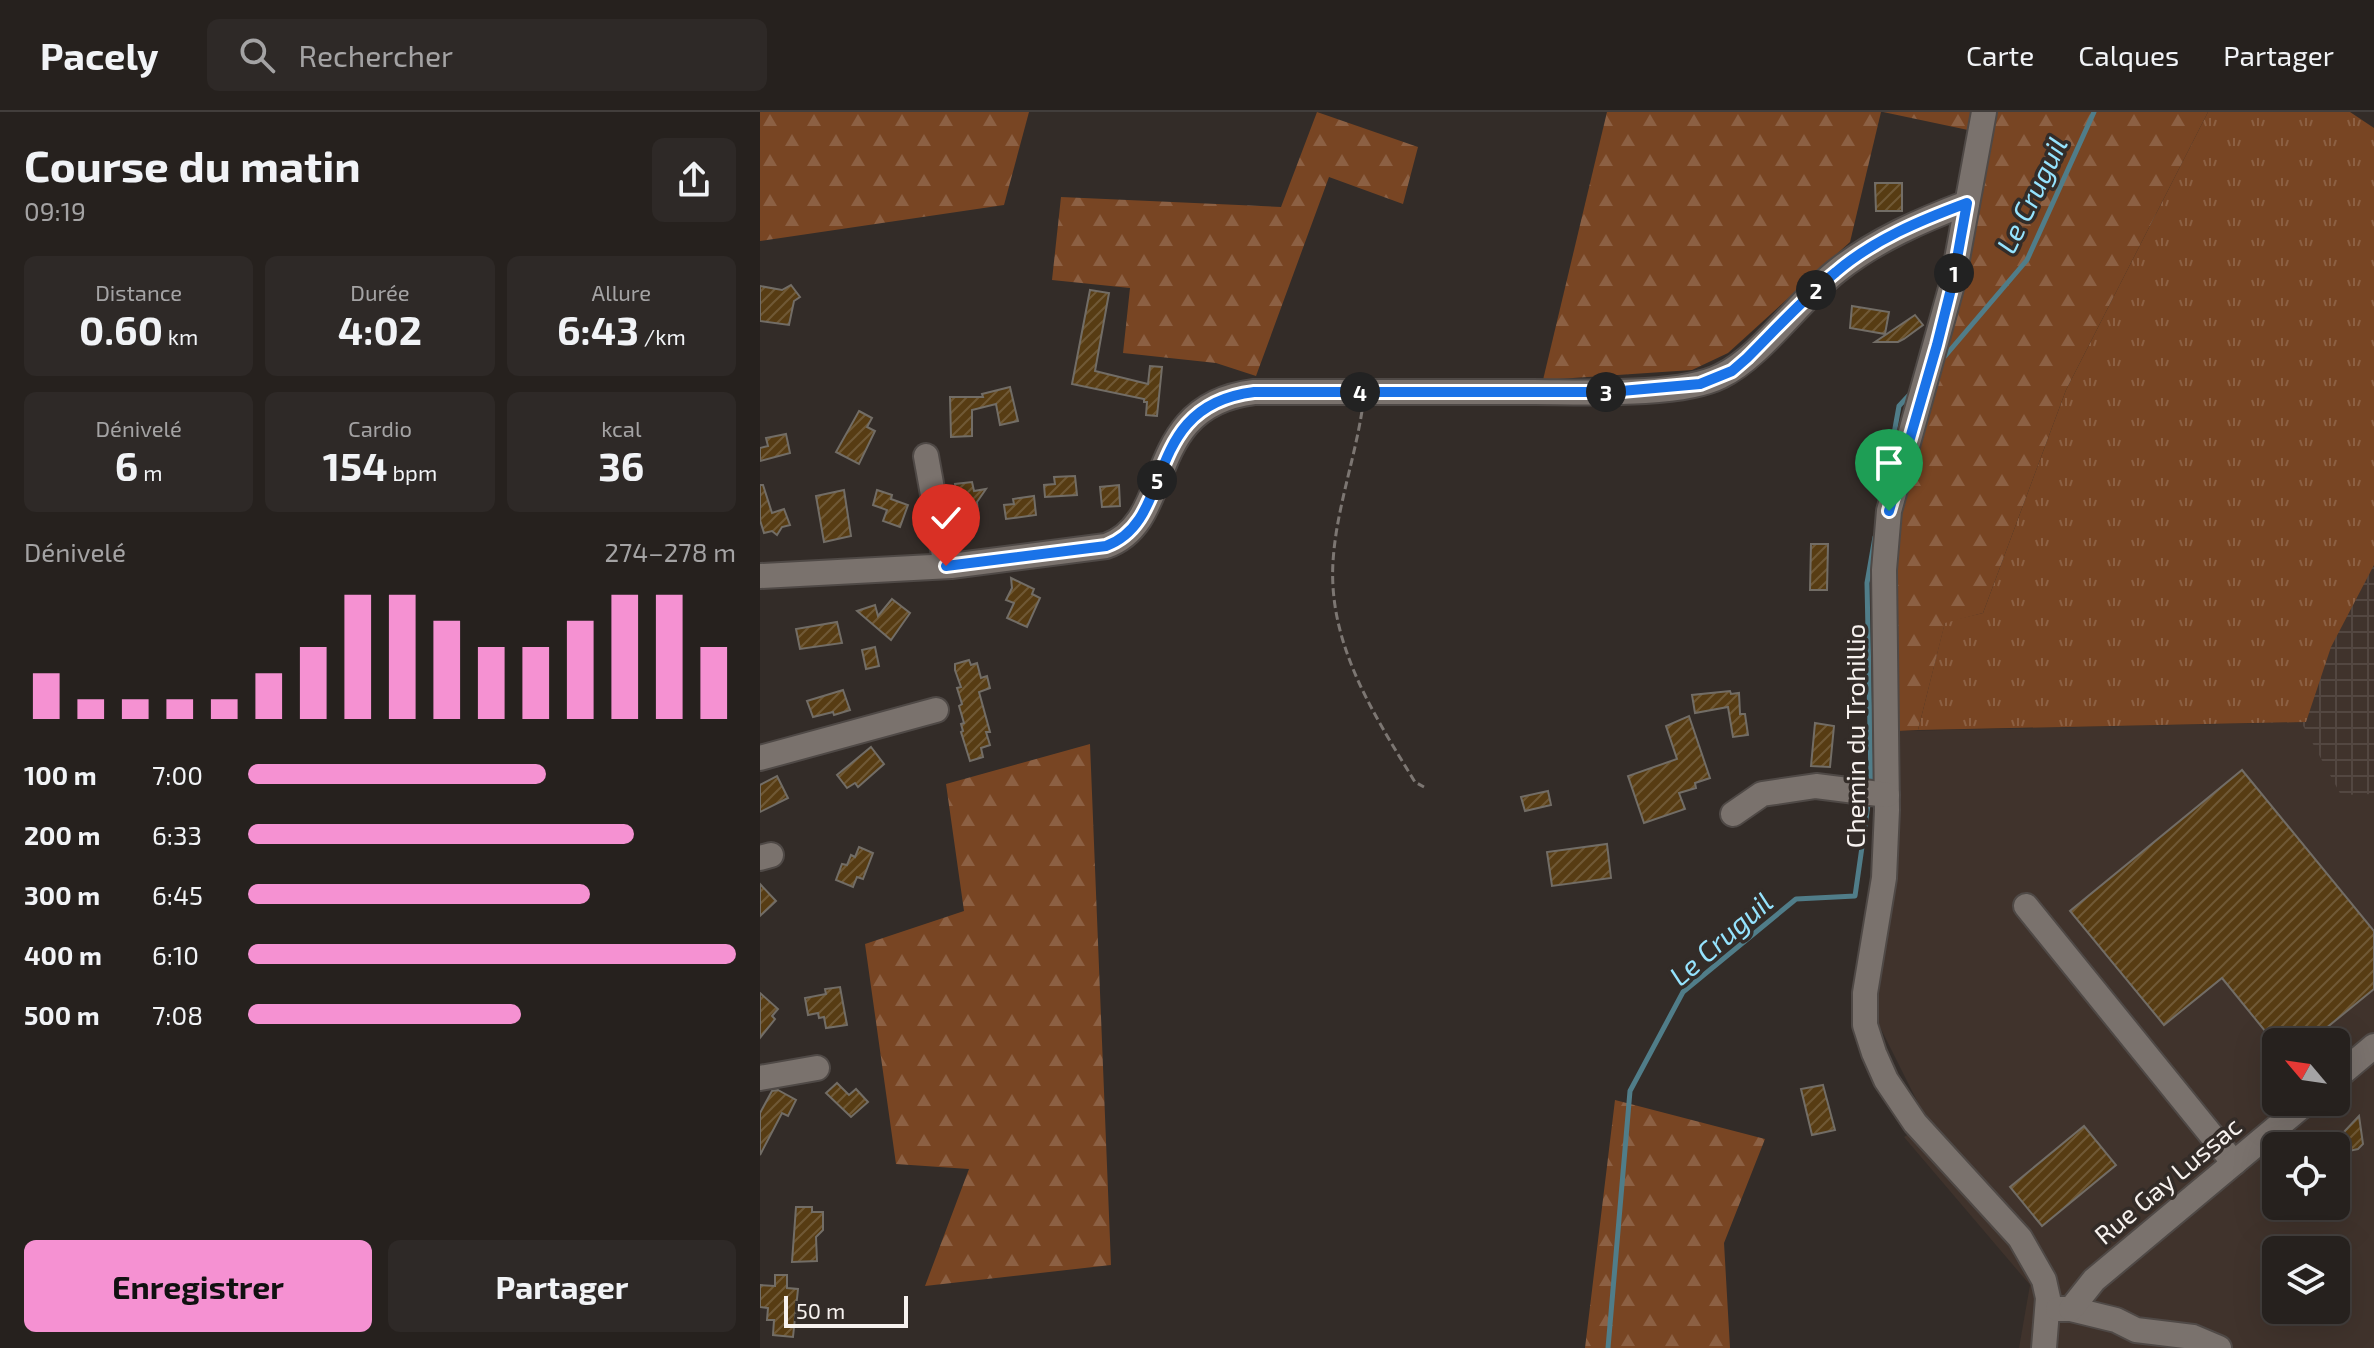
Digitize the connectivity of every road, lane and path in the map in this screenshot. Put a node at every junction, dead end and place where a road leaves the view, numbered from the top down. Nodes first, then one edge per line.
1 (1984, 112) edge
2 (1967, 203) junction
3 (1365, 392) junction
4 (926, 456) dead end
5 (946, 566) junction
6 (760, 576) edge
7 (936, 710) dead end
8 (760, 758) edge
9 (1424, 787) dead end
10 (1887, 795) junction
11 (1733, 814) dead end
12 (2026, 906) dead end
13 (2369, 1057) edge
14 (817, 1068) dead end
15 (2350, 1069) edge
16 (760, 1078) edge
17 (2290, 1116) edge
18 (2234, 1163) junction
19 (2059, 1309) junction
20 (2044, 1348) edge
21 (2219, 1348) edge

1 - 2 street, Chemin du Trohillio
2 - 3 street
2 - 10 street, Chemin du Trohillio
3 - 5 street
3 - 9 path
4 - 5 street
5 - 6 street
7 - 8 street
10 - 11 street
10 - 19 street, Chemin du Trohillio
12 - 18 street
13 - 15 street
14 - 16 street
17 - 18 street, Rue Gay Lussac
18 - 19 street, Rue Gay Lussac
19 - 20 street
19 - 21 street

